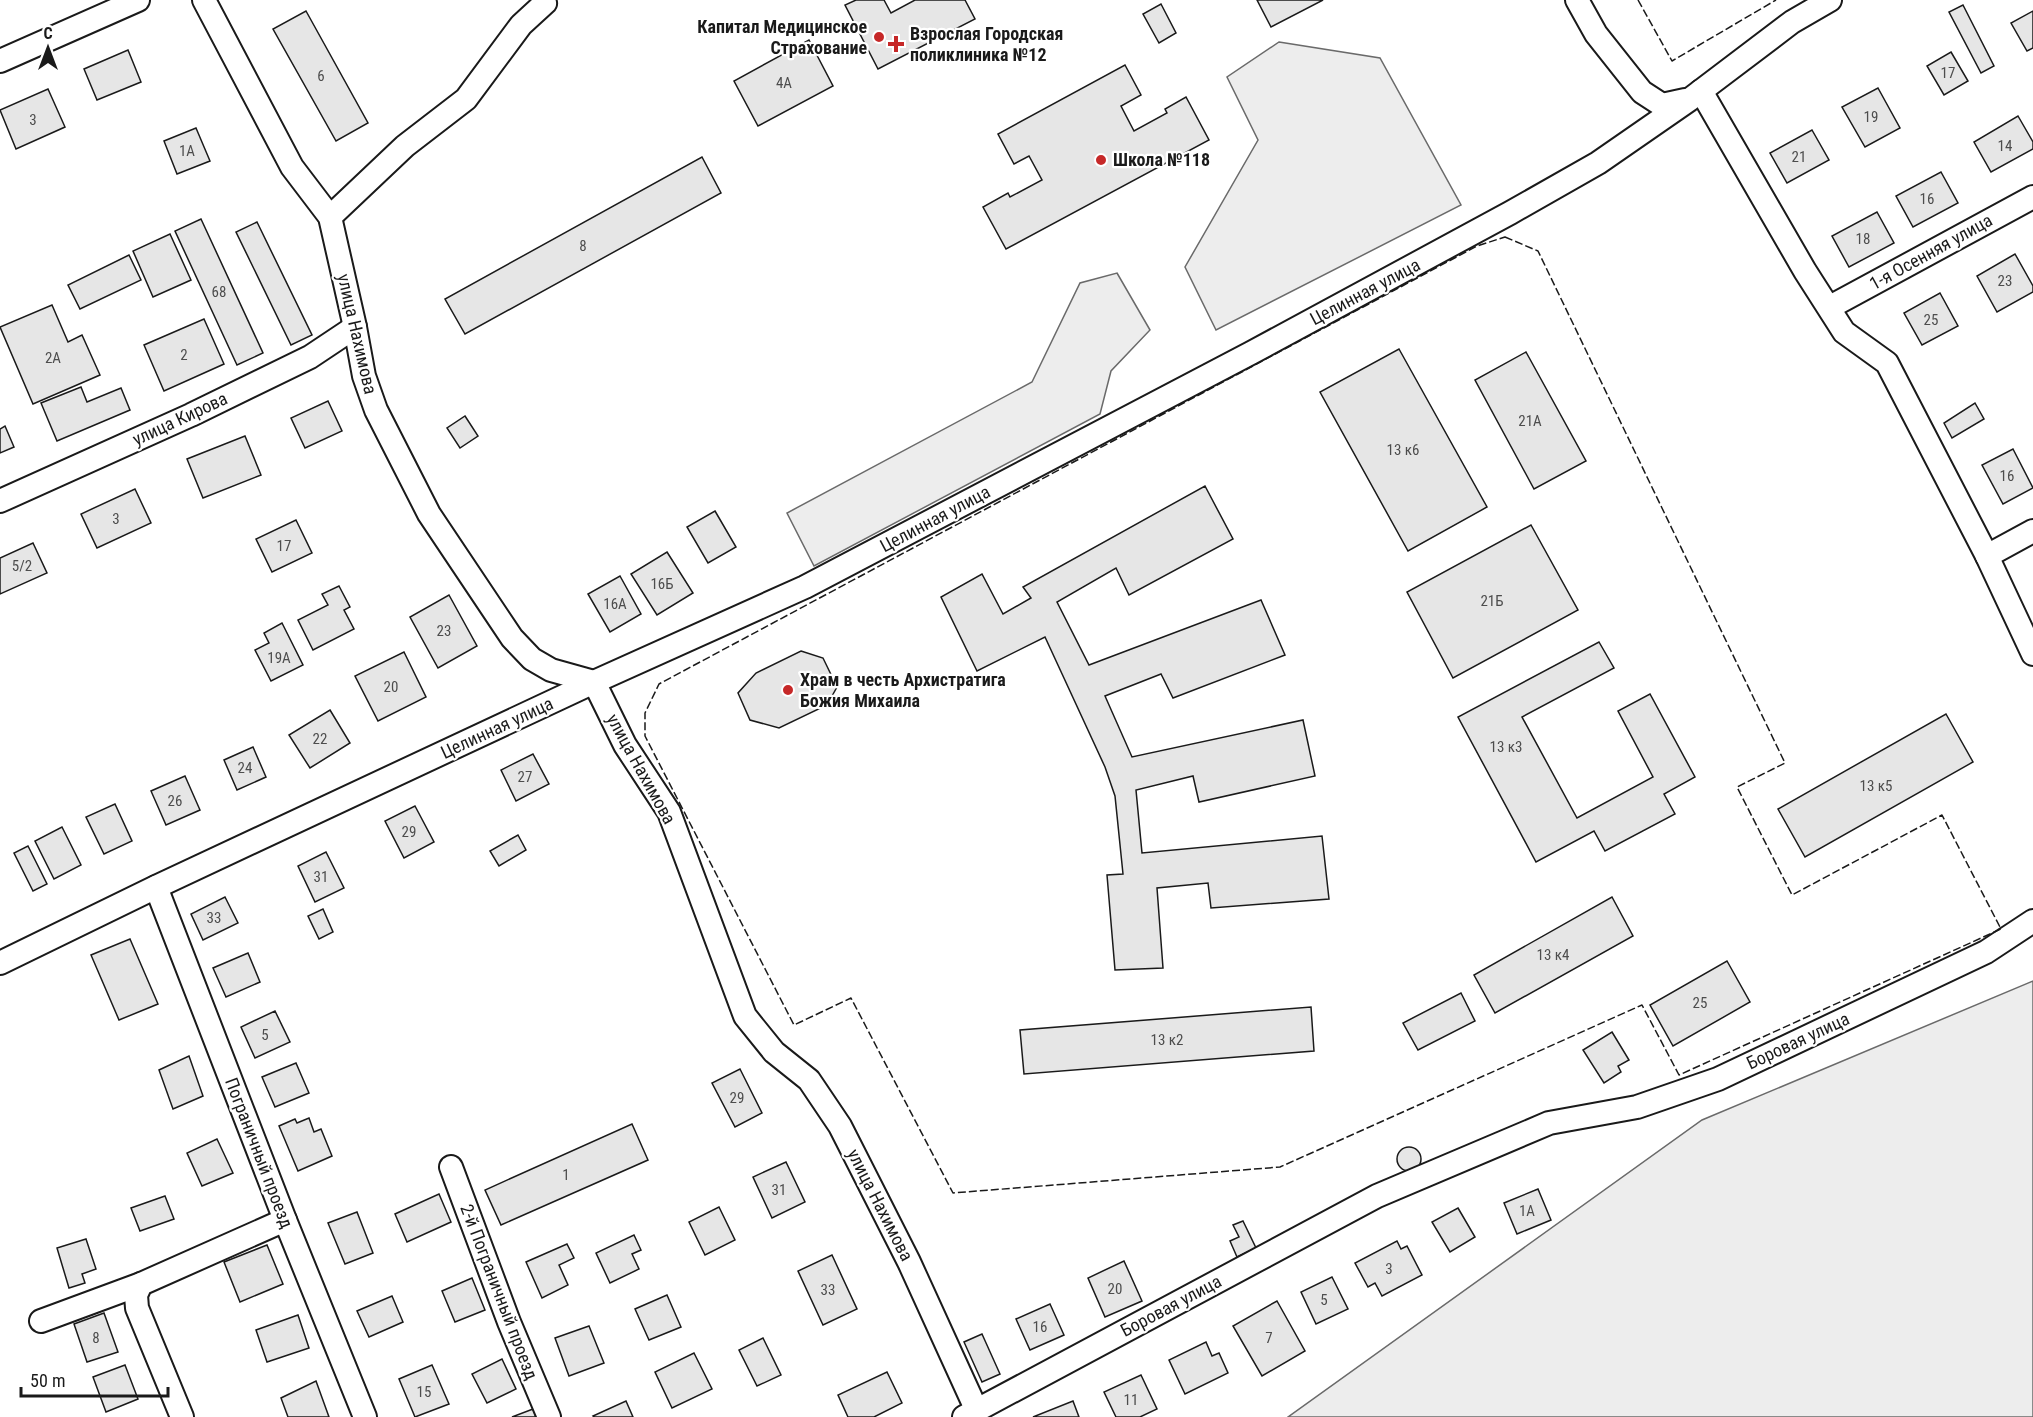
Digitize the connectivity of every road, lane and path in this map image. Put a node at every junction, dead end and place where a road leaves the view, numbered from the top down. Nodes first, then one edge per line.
1 (138, 0) edge
2 (204, 0) edge
3 (544, 0) edge
4 (1577, 0) edge
5 (1830, 0) edge
6 (0, 61) edge
7 (1695, 95) junction
8 (2033, 196) edge
9 (330, 217) junction
10 (1830, 307) junction
11 (355, 327) junction
12 (0, 501) edge
13 (2033, 531) edge
14 (1987, 556) junction
15 (2033, 654) edge
16 (594, 682) junction
17 (156, 887) junction
18 (2033, 921) edge
19 (0, 963) edge
20 (451, 1167) dead end
21 (285, 1220) junction
22 (141, 1284) junction
23 (41, 1322) dead end
24 (970, 1414) edge
25 (182, 1417) edge
26 (365, 1417) edge
27 (549, 1417) edge

1 - 6 street
2 - 9 street, улица Нахимова
3 - 9 street
4 - 7 street
5 - 7 street, Целинная улица
7 - 10 street
7 - 16 street, Целинная улица
8 - 10 street, 1-я Осенняя улица
9 - 11 street, улица Нахимова
10 - 14 street
11 - 12 street, улица Кирова
11 - 16 street, улица Нахимова
13 - 14 street
14 - 15 street
16 - 17 street, Целинная улица
16 - 24 street, улица Нахимова
17 - 19 street, Целинная улица
17 - 21 street, Пограничный проезд
18 - 24 street, Боровая улица
20 - 27 street, 2-й Пограничный проезд
21 - 22 street
21 - 26 street, Пограничный проезд
22 - 23 street
22 - 25 street

